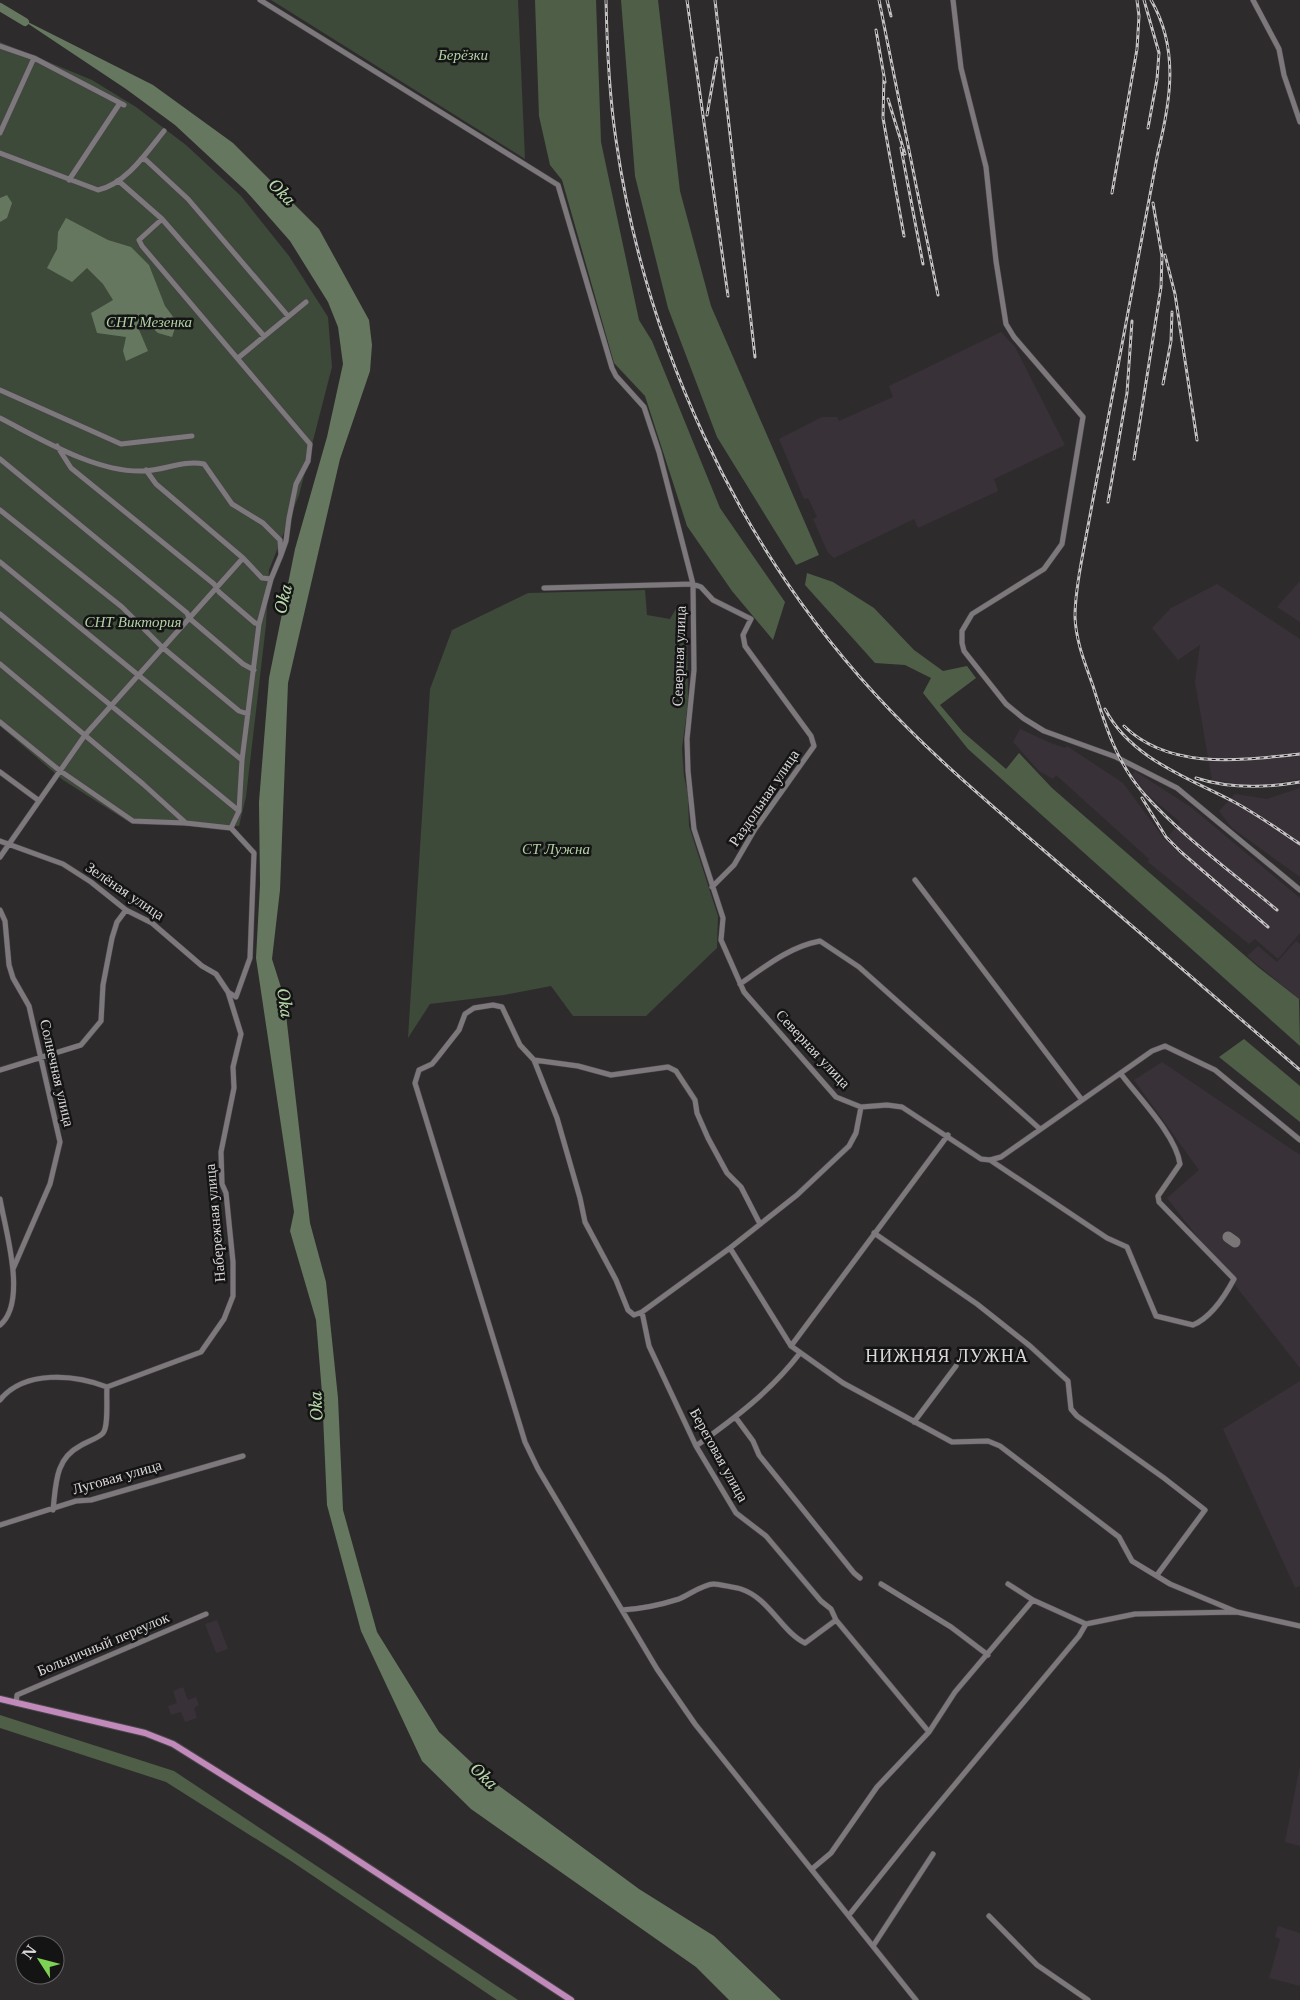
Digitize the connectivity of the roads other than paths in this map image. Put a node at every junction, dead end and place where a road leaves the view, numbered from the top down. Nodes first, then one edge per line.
1 (260, 0) edge
2 (953, 0) edge
3 (1253, 0) edge
4 (0, 46) edge
5 (34, 58) junction
6 (1300, 122) edge
7 (164, 131) dead end
8 (0, 133) edge
9 (0, 153) edge
10 (141, 159) junction
11 (69, 180) junction
12 (116, 181) junction
13 (162, 218) junction
14 (306, 302) dead end
15 (288, 316) junction
16 (264, 336) junction
17 (238, 358) junction
18 (0, 390) edge
19 (0, 418) edge
20 (192, 436) dead end
21 (57, 446) junction
22 (0, 459) edge
23 (146, 470) junction
24 (0, 510) edge
25 (281, 555) junction
26 (242, 558) junction
27 (0, 562) edge
28 (271, 579) junction
29 (693, 584) junction
30 (216, 588) junction
31 (544, 588) dead end
32 (0, 614) edge
33 (189, 618) junction
34 (259, 624) junction
35 (162, 648) junction
36 (0, 664) edge
37 (254, 670) junction
38 (137, 676) junction
39 (110, 705) junction
40 (248, 714) junction
41 (0, 722) edge
42 (84, 735) junction
43 (242, 760) junction
44 (59, 770) junction
45 (0, 772) edge
46 (38, 800) junction
47 (239, 811) junction
48 (186, 823) junction
49 (231, 828) junction
50 (0, 841) edge
51 (7, 845) junction
52 (0, 857) edge
53 (915, 880) dead end
54 (712, 887) junction
55 (1300, 890) edge
56 (0, 910) edge
57 (126, 910) junction
58 (223, 981) joint
59 (740, 984) junction
60 (228, 992) junction
61 (41, 1059) junction
62 (534, 1060) junction
63 (0, 1070) edge
64 (1121, 1074) junction
65 (1082, 1100) junction
66 (862, 1107) junction
67 (1040, 1129) junction
68 (948, 1135) junction
69 (1300, 1140) edge
70 (990, 1160) junction
71 (0, 1199) edge
72 (760, 1224) junction
73 (874, 1233) junction
74 (730, 1248) junction
75 (13, 1269) junction
76 (642, 1312) junction
77 (0, 1325) edge
78 (791, 1346) junction
79 (800, 1353) junction
80 (956, 1366) dead end
81 (106, 1387) junction
82 (0, 1400) edge
83 (736, 1418) junction
84 (914, 1422) junction
85 (696, 1446) junction
86 (243, 1456) dead end
87 (53, 1510) junction
88 (0, 1526) edge
89 (1157, 1575) junction
90 (860, 1578) dead end
91 (881, 1584) dead end
92 (1008, 1584) dead end
93 (1033, 1600) junction
94 (622, 1610) junction
95 (1237, 1612) junction
96 (206, 1614) dead end
97 (836, 1620) junction
98 (1086, 1624) junction
99 (1300, 1626) edge
100 (988, 1655) junction
101 (0, 1699) edge
102 (16, 1703) junction
103 (929, 1732) junction
104 (933, 1854) dead end
105 (812, 1869) junction
106 (849, 1915) junction
107 (989, 1916) dead end
108 (873, 1946) junction
109 (571, 2000) edge
110 (916, 2000) edge
111 (1088, 2000) edge

1 - 29 street, Северная улица
2 - 55 street
3 - 6 street
4 - 5 street
5 - 8 street
5 - 11 street
7 - 10 street
9 - 11 street
10 - 12 street
10 - 15 street
11 - 12 street
12 - 13 street
13 - 16 street
13 - 17 street
14 - 15 street
15 - 16 street
16 - 17 street
17 - 25 street
18 - 20 street
19 - 21 street
21 - 23 street
21 - 30 street
22 - 33 street
23 - 25 street
23 - 26 street
24 - 35 street
25 - 28 street
26 - 28 street
26 - 30 street
27 - 38 street
28 - 34 street
29 - 31 street
29 - 54 street, Северная улица
29 - 54 street, Раздольная улица
30 - 33 street
30 - 34 street
32 - 39 street
33 - 35 street
33 - 37 street
34 - 37 street
35 - 38 street
35 - 40 street
36 - 42 street
37 - 40 street
38 - 39 street
38 - 43 street
39 - 42 street
39 - 47 street
40 - 43 street
41 - 44 street
42 - 44 street
42 - 48 street
43 - 47 street
44 - 46 street
44 - 48 street
45 - 46 street
46 - 51 street
47 - 49 street
48 - 49 street
49 - 60 street
50 - 51 street, Зелёная улица
51 - 52 street
51 - 57 street, Зелёная улица
53 - 65 street
54 - 59 street, Северная улица
56 - 61 street, Солнечная улица
57 - 58 street, Зелёная улица
57 - 61 street
58 - 60 street, Набережная улица
59 - 66 street, Северная улица
59 - 67 street
60 - 81 street, Набережная улица
61 - 63 street
61 - 75 street, Солнечная улица
62 - 72 street
62 - 76 street
62 - 94 street
64 - 65 street
64 - 69 street
64 - 70 street, Северная улица
65 - 67 street
66 - 68 street, Северная улица
66 - 72 street
67 - 70 street
68 - 70 street, Северная улица
68 - 73 street
71 - 75 street
72 - 74 street
73 - 78 street
73 - 89 street
74 - 76 street
74 - 78 street
75 - 77 street
76 - 85 street, Береговая улица
78 - 79 street
79 - 83 street
79 - 84 street
80 - 84 street
81 - 82 street
81 - 87 street
83 - 85 street
83 - 90 street
84 - 89 street
85 - 97 street, Береговая улица
86 - 87 street, Луговая улица
87 - 88 street, Луговая улица
89 - 95 street
91 - 100 street
92 - 93 street
93 - 98 street
93 - 100 street
94 - 97 street
94 - 105 street
95 - 98 street
95 - 99 street
96 - 102 street, Больничный переулок
97 - 103 street
98 - 106 street
100 - 103 street
101 - 102 main road
102 - 109 main road
103 - 105 street
104 - 108 street
105 - 106 street
106 - 108 street
107 - 111 street
108 - 110 street

